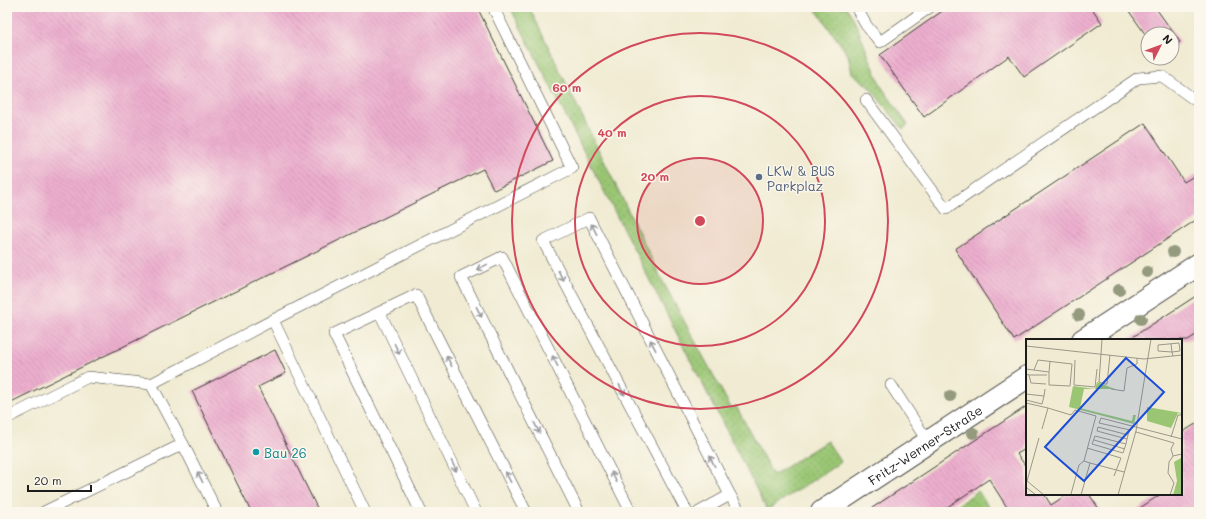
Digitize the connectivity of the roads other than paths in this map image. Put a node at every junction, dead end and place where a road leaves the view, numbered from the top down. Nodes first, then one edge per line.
1 (493, 7) edge
2 (856, 7) edge
3 (930, 7) edge
4 (866, 100) dead end
5 (1199, 103) edge
6 (1199, 264) edge
7 (380, 314) junction
8 (273, 320) junction
9 (1085, 339) edge
10 (1026, 378) edge
11 (151, 384) junction
12 (890, 385) dead end
13 (7, 418) edge
14 (928, 442) junction
15 (183, 444) junction
16 (730, 495) junction
17 (44, 512) edge
18 (217, 512) edge
19 (365, 512) edge
20 (421, 512) edge
21 (476, 512) edge
22 (526, 512) edge
23 (579, 512) edge
24 (632, 512) edge
25 (687, 512) edge
26 (699, 512) edge
27 (740, 512) edge
28 (822, 512) edge

1 - 8 lane
2 - 3 lane
4 - 5 lane
6 - 9 street
7 - 20 lane
7 -> 21 lane
22 -> 7 lane
8 - 11 lane
8 - 19 lane
10 - 14 street, Fritz-Werner-Straße
11 - 13 lane
11 - 15 lane
12 - 14 lane
14 - 28 street, Fritz-Werner-Straße
15 - 17 lane
18 -> 15 lane
16 -> 25 lane
16 - 26 lane
16 - 27 lane
24 -> 23 lane

